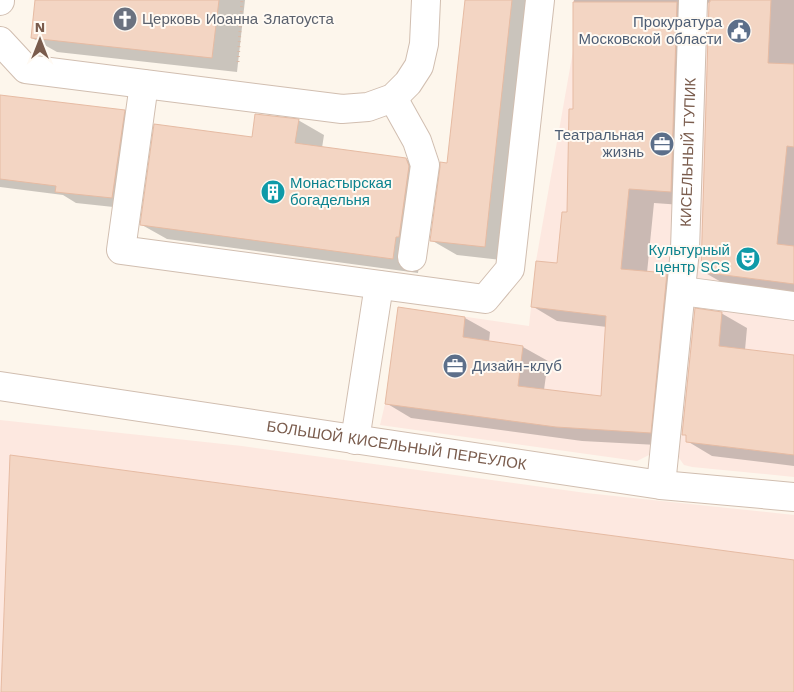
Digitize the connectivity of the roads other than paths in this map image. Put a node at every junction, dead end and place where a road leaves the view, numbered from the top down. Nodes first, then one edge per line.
1 (426, 0) edge
2 (540, 0) edge
3 (694, 0) edge
4 (0, 41) edge
5 (144, 84) junction
6 (392, 98) junction
7 (412, 257) dead end
8 (379, 285) junction
9 (682, 291) junction
10 (794, 306) edge
11 (0, 386) edge
12 (355, 440) junction
13 (662, 485) junction
14 (794, 497) edge

1 - 6 street
2 - 8 street
3 - 9 street, КИСЕЛЬНЫЙ ТУПИК
4 - 5 street
5 - 6 street
5 - 8 street
6 - 7 street
8 - 12 street
9 - 10 street
9 - 13 street, КИСЕЛЬНЫЙ ТУПИК
11 - 12 street, БОЛЬШОЙ КИСЕЛЬНЫЙ ПЕРЕУЛОК
12 - 13 street, БОЛЬШОЙ КИСЕЛЬНЫЙ ПЕРЕУЛОК
13 - 14 street, БОЛЬШОЙ КИСЕЛЬНЫЙ ПЕРЕУЛОК

